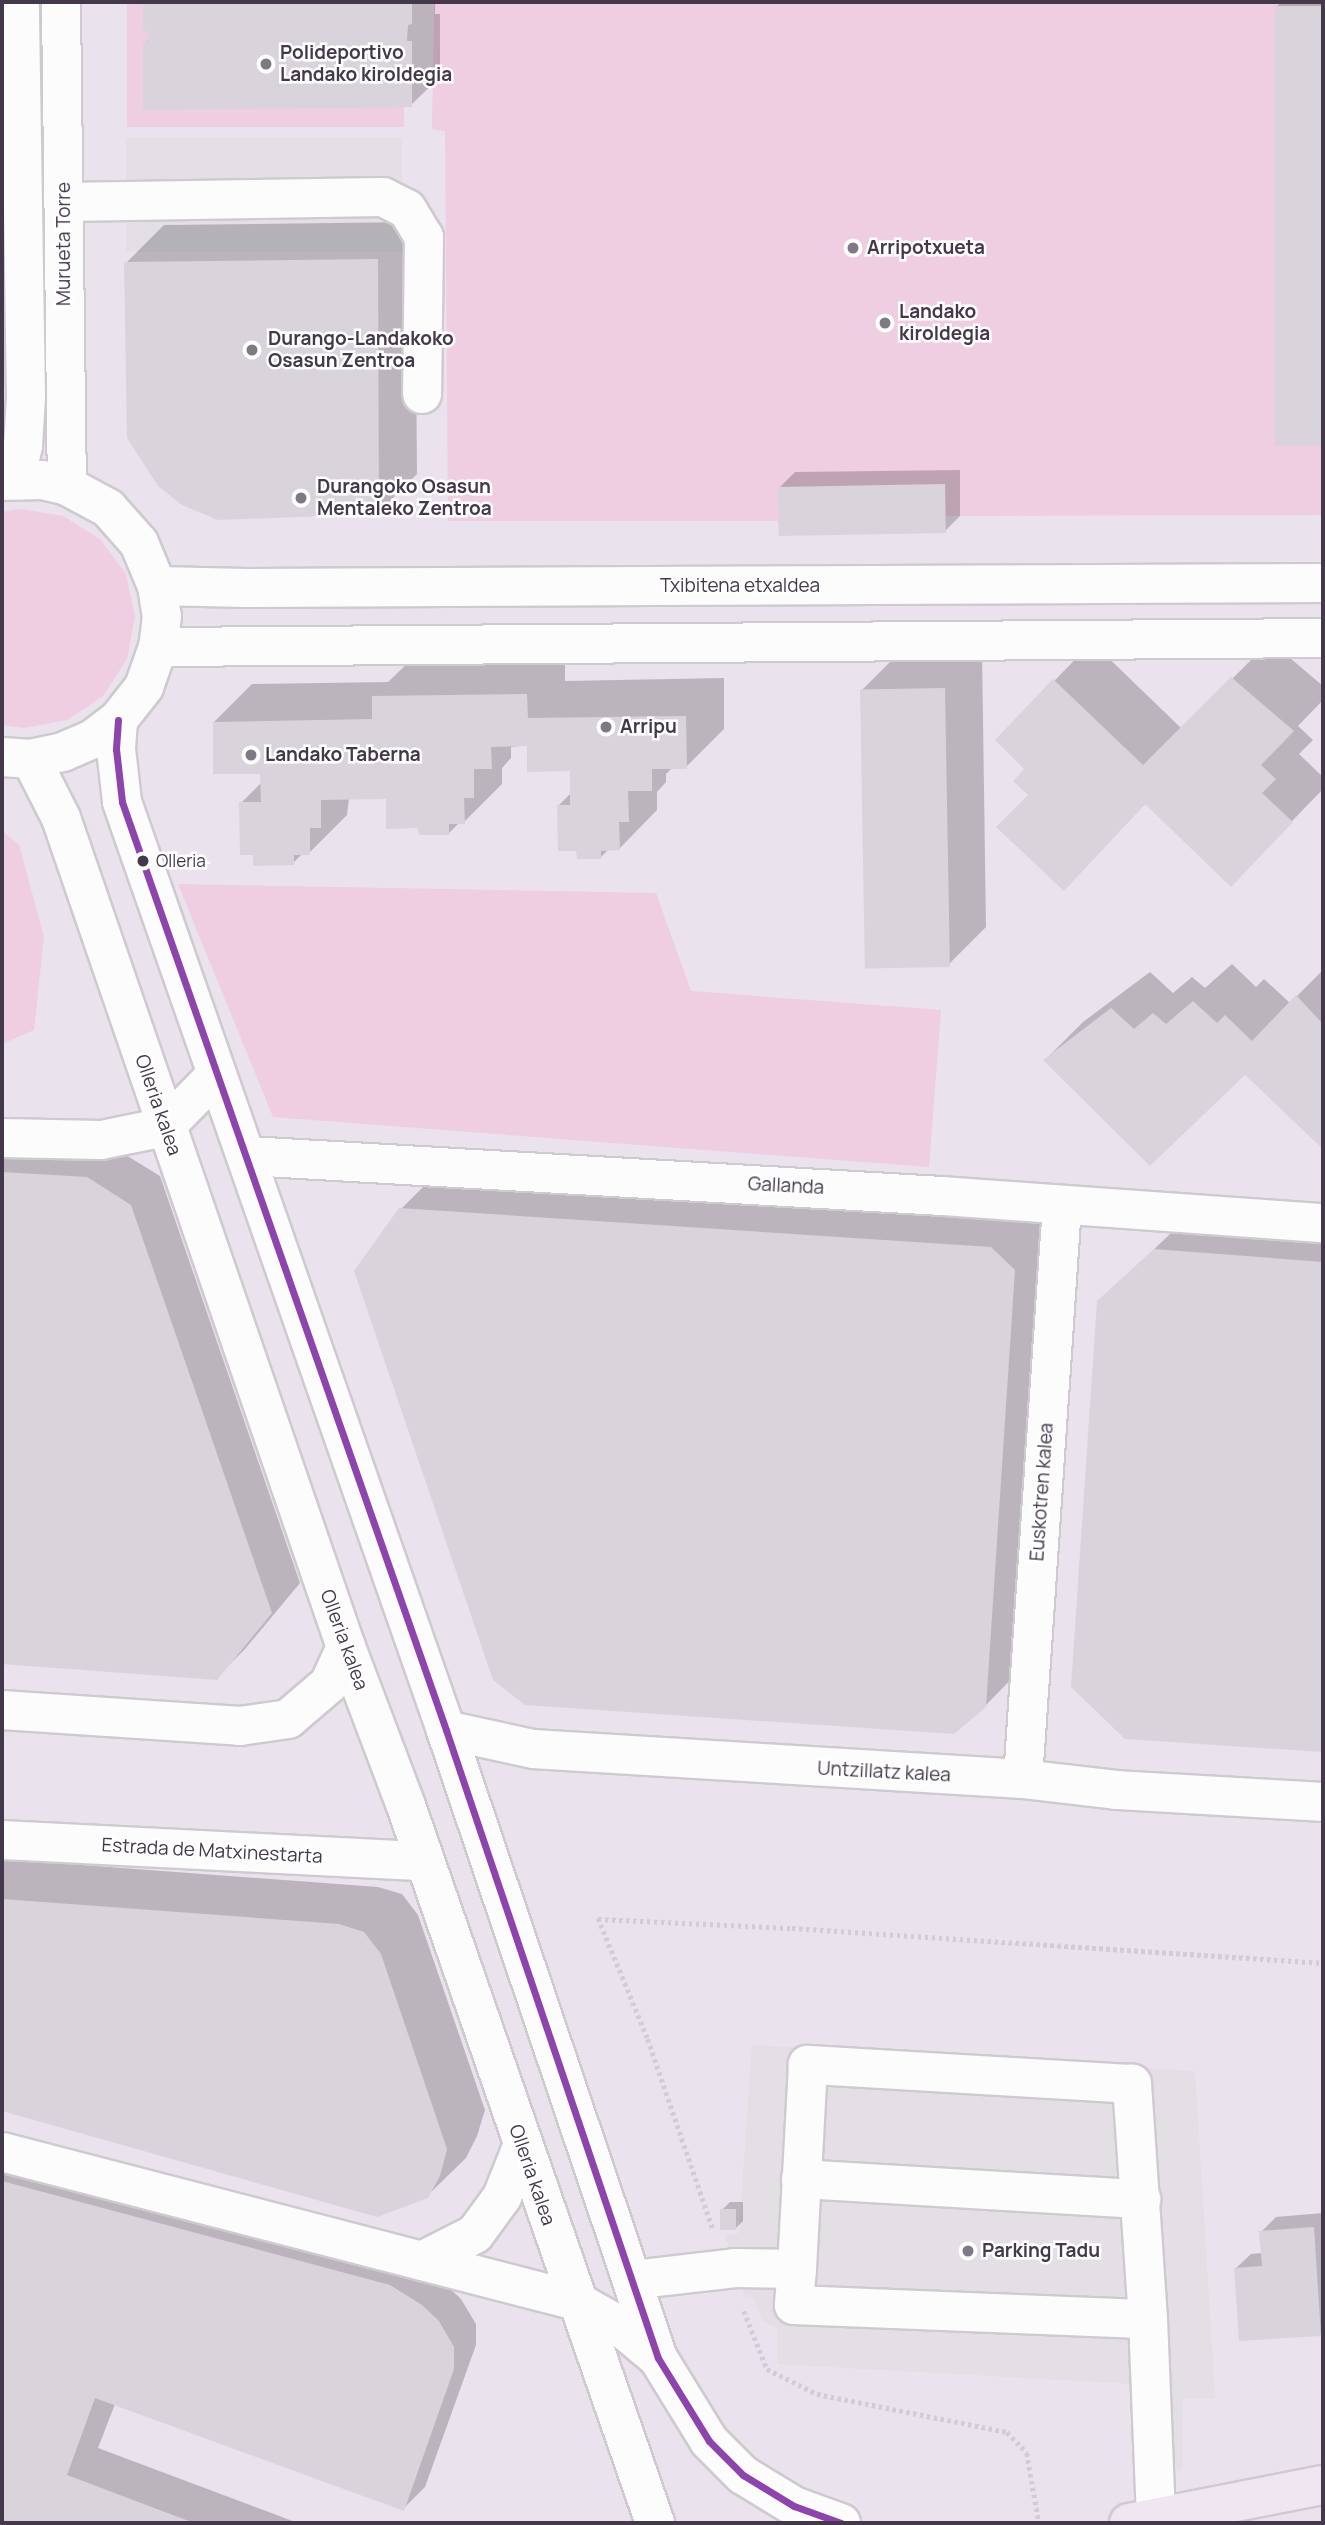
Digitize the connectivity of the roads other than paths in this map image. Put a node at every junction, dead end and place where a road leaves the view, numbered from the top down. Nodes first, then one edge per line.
1 (20, 2) edge
2 (61, 2) edge
3 (64, 202) junction
4 (422, 394) dead end
5 (9, 480) edge
6 (66, 486) junction
7 (1323, 583) edge
8 (157, 586) junction
9 (1323, 638) edge
10 (158, 648) junction
11 (118, 720) junction
12 (16, 758) edge
13 (215, 1076) junction
14 (165, 1127) junction
15 (2, 1138) edge
16 (248, 1156) junction
17 (1062, 1205) junction
18 (1323, 1223) edge
19 (346, 1647) junction
20 (2, 1710) edge
21 (446, 1730) junction
22 (1023, 1779) junction
23 (1323, 1802) edge
24 (2, 1840) edge
25 (423, 1861) junction
26 (522, 2147) junction
27 (2, 2152) edge
28 (801, 2179) junction
29 (1141, 2199) junction
30 (422, 2261) junction
31 (796, 2269) junction
32 (632, 2280) junction
33 (576, 2301) junction
34 (1148, 2319) junction
35 (658, 2358) junction
36 (1323, 2486) edge
37 (1142, 2521) edge
38 (655, 2523) edge
39 (841, 2523) edge

1 - 5 street, Murueta Torre
2 - 3 street, Murueta Torre
3 - 4 street
3 - 6 street, Murueta Torre
5 - 6 street
6 - 8 street
7 - 8 street, Txibitena etxaldea
8 - 10 street
9 - 10 street
10 - 11 street
11 - 12 street
11 - 13 street
12 - 14 street, Olleria kalea
13 - 14 street
13 - 16 street
14 - 15 street
14 - 19 street, Olleria kalea
16 - 17 street, Gallanda
16 - 21 street
17 - 18 street, Gallanda
17 - 22 street, Euskotren kalea
19 - 20 street
19 - 25 street, Olleria kalea
21 - 22 street, Untzillatz kalea
21 - 32 street
22 - 23 street, Untzillatz kalea
24 - 25 street, Estrada de Matxinestarta
25 - 26 street, Olleria kalea
26 - 30 street
26 - 33 street, Olleria kalea
27 - 30 street
28 - 29 street
28 - 29 street
28 - 31 street
29 - 34 street
30 - 33 street
31 - 32 street
31 - 34 street
32 - 35 street
33 - 35 street
33 - 38 street, Olleria kalea
34 - 37 street
35 - 39 street
36 - 37 main road

